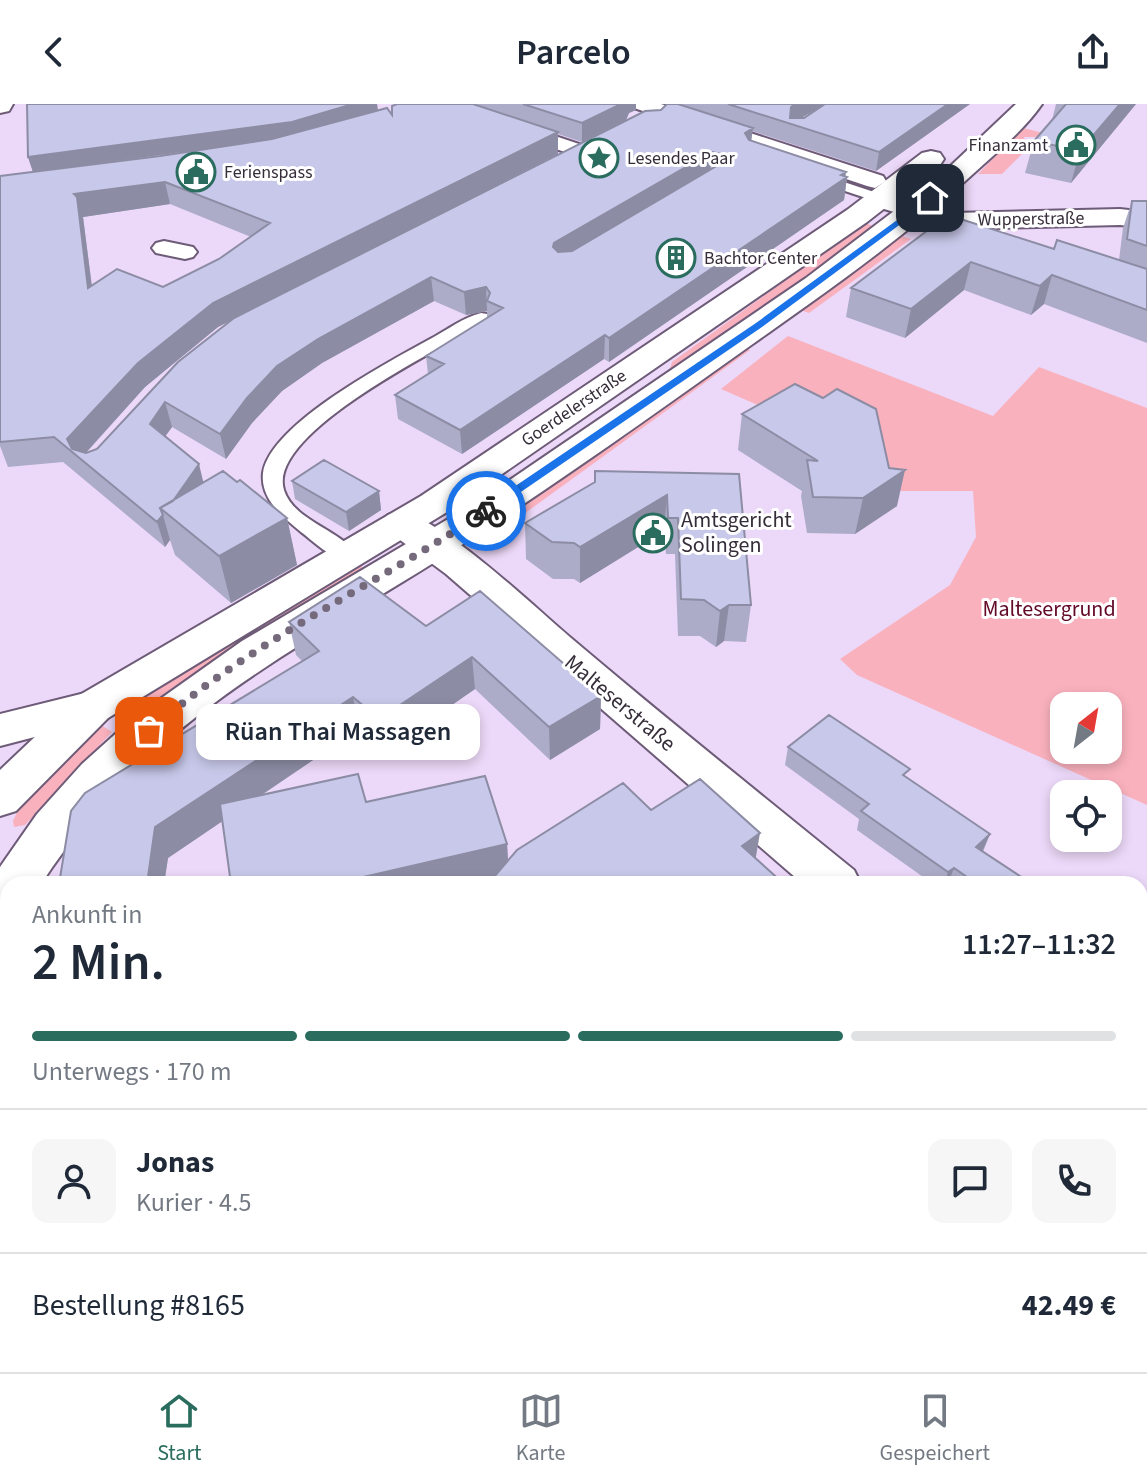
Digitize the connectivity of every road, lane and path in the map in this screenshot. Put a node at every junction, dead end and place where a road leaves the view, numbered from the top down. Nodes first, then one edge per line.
1 (1030, 104) edge
2 (427, 105) edge
3 (657, 109) edge
4 (954, 138) dead end
5 (609, 139) edge
6 (584, 152) junction
7 (556, 166) edge
8 (791, 179) edge
9 (869, 193) junction
10 (916, 210) junction
11 (1147, 220) edge
12 (950, 221) junction
13 (1025, 247) edge
14 (481, 318) edge
15 (418, 534) junction
16 (346, 554) junction
17 (93, 707) junction
18 (0, 730) edge
19 (0, 798) edge
20 (20, 876) edge
21 (827, 876) edge

1 - 10 main road, Goerdelerstraße
2 - 6 street
3 - 9 street
4 - 9 main road, Goerdelerstraße
5 - 6 street
6 - 7 street
8 - 9 street
9 - 10 main road, Wupperstraße
9 - 15 main road, Goerdelerstraße
10 - 12 main road, Wupperstraße
10 - 15 main road, Goerdelerstraße
11 - 12 main road, Wupperstraße
12 - 13 main road
14 - 16 lane
15 - 16 main road, Goerdelerstraße
15 - 20 main road, Goerdelerstraße
15 - 21 main road, Malteserstraße
16 - 17 main road, Goerdelerstraße
17 - 18 main road, Goerdelerstraße
17 - 19 main road, Goerdelerstraße

